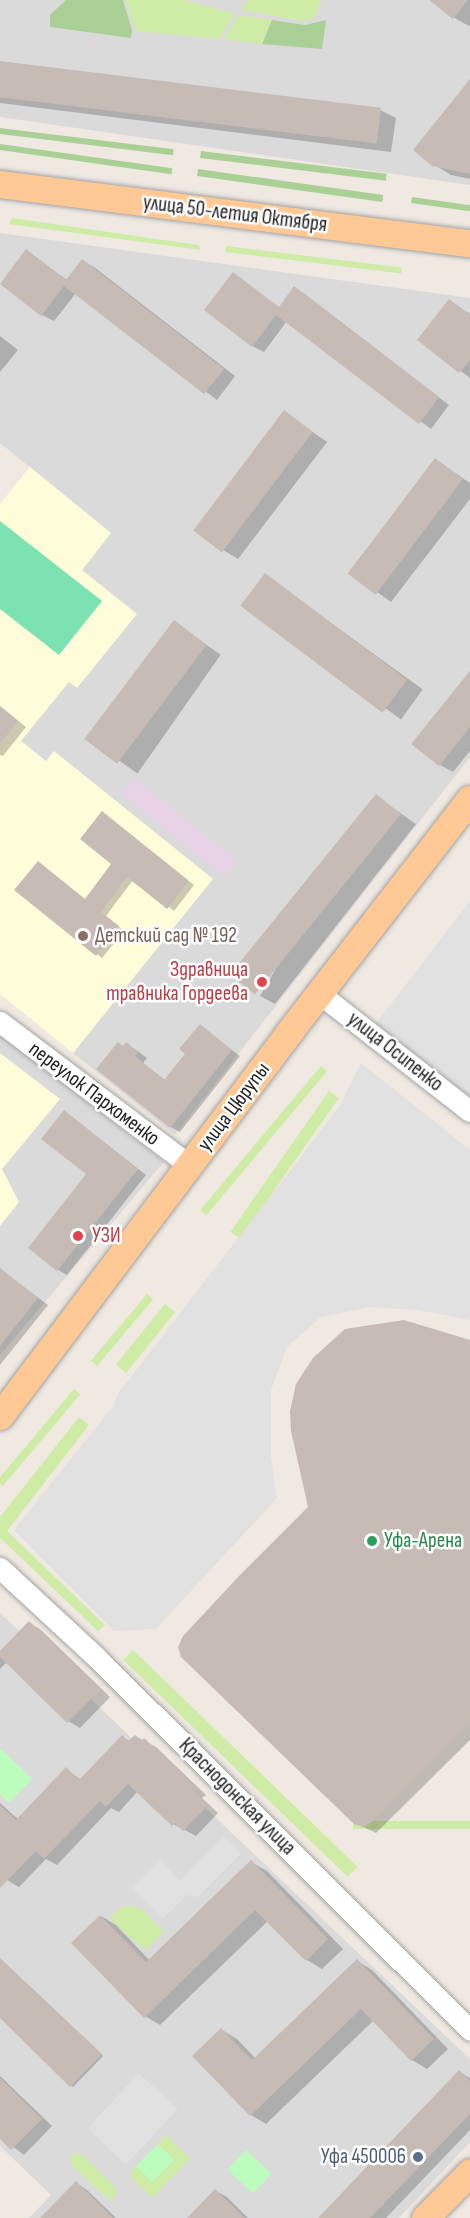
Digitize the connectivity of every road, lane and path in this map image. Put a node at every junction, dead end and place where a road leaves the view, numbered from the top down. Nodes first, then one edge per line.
1 (0, 184) edge
2 (470, 243) edge
3 (470, 799) edge
4 (320, 994) junction
5 (0, 1022) edge
6 (470, 1111) edge
7 (189, 1166) junction
8 (0, 1416) edge
9 (0, 1568) edge
10 (470, 2030) edge
11 (470, 2172) edge
12 (424, 2218) edge

1 - 2 main road, улица 50-летия Октября
3 - 4 main road, улица Цюрупы
4 - 6 street, улица Осипенко
4 - 7 main road, улица Цюрупы
5 - 7 street, переулок Пархоменко
7 - 8 main road, улица Цюрупы
9 - 10 street, Краснодонская улица
11 - 12 main road

